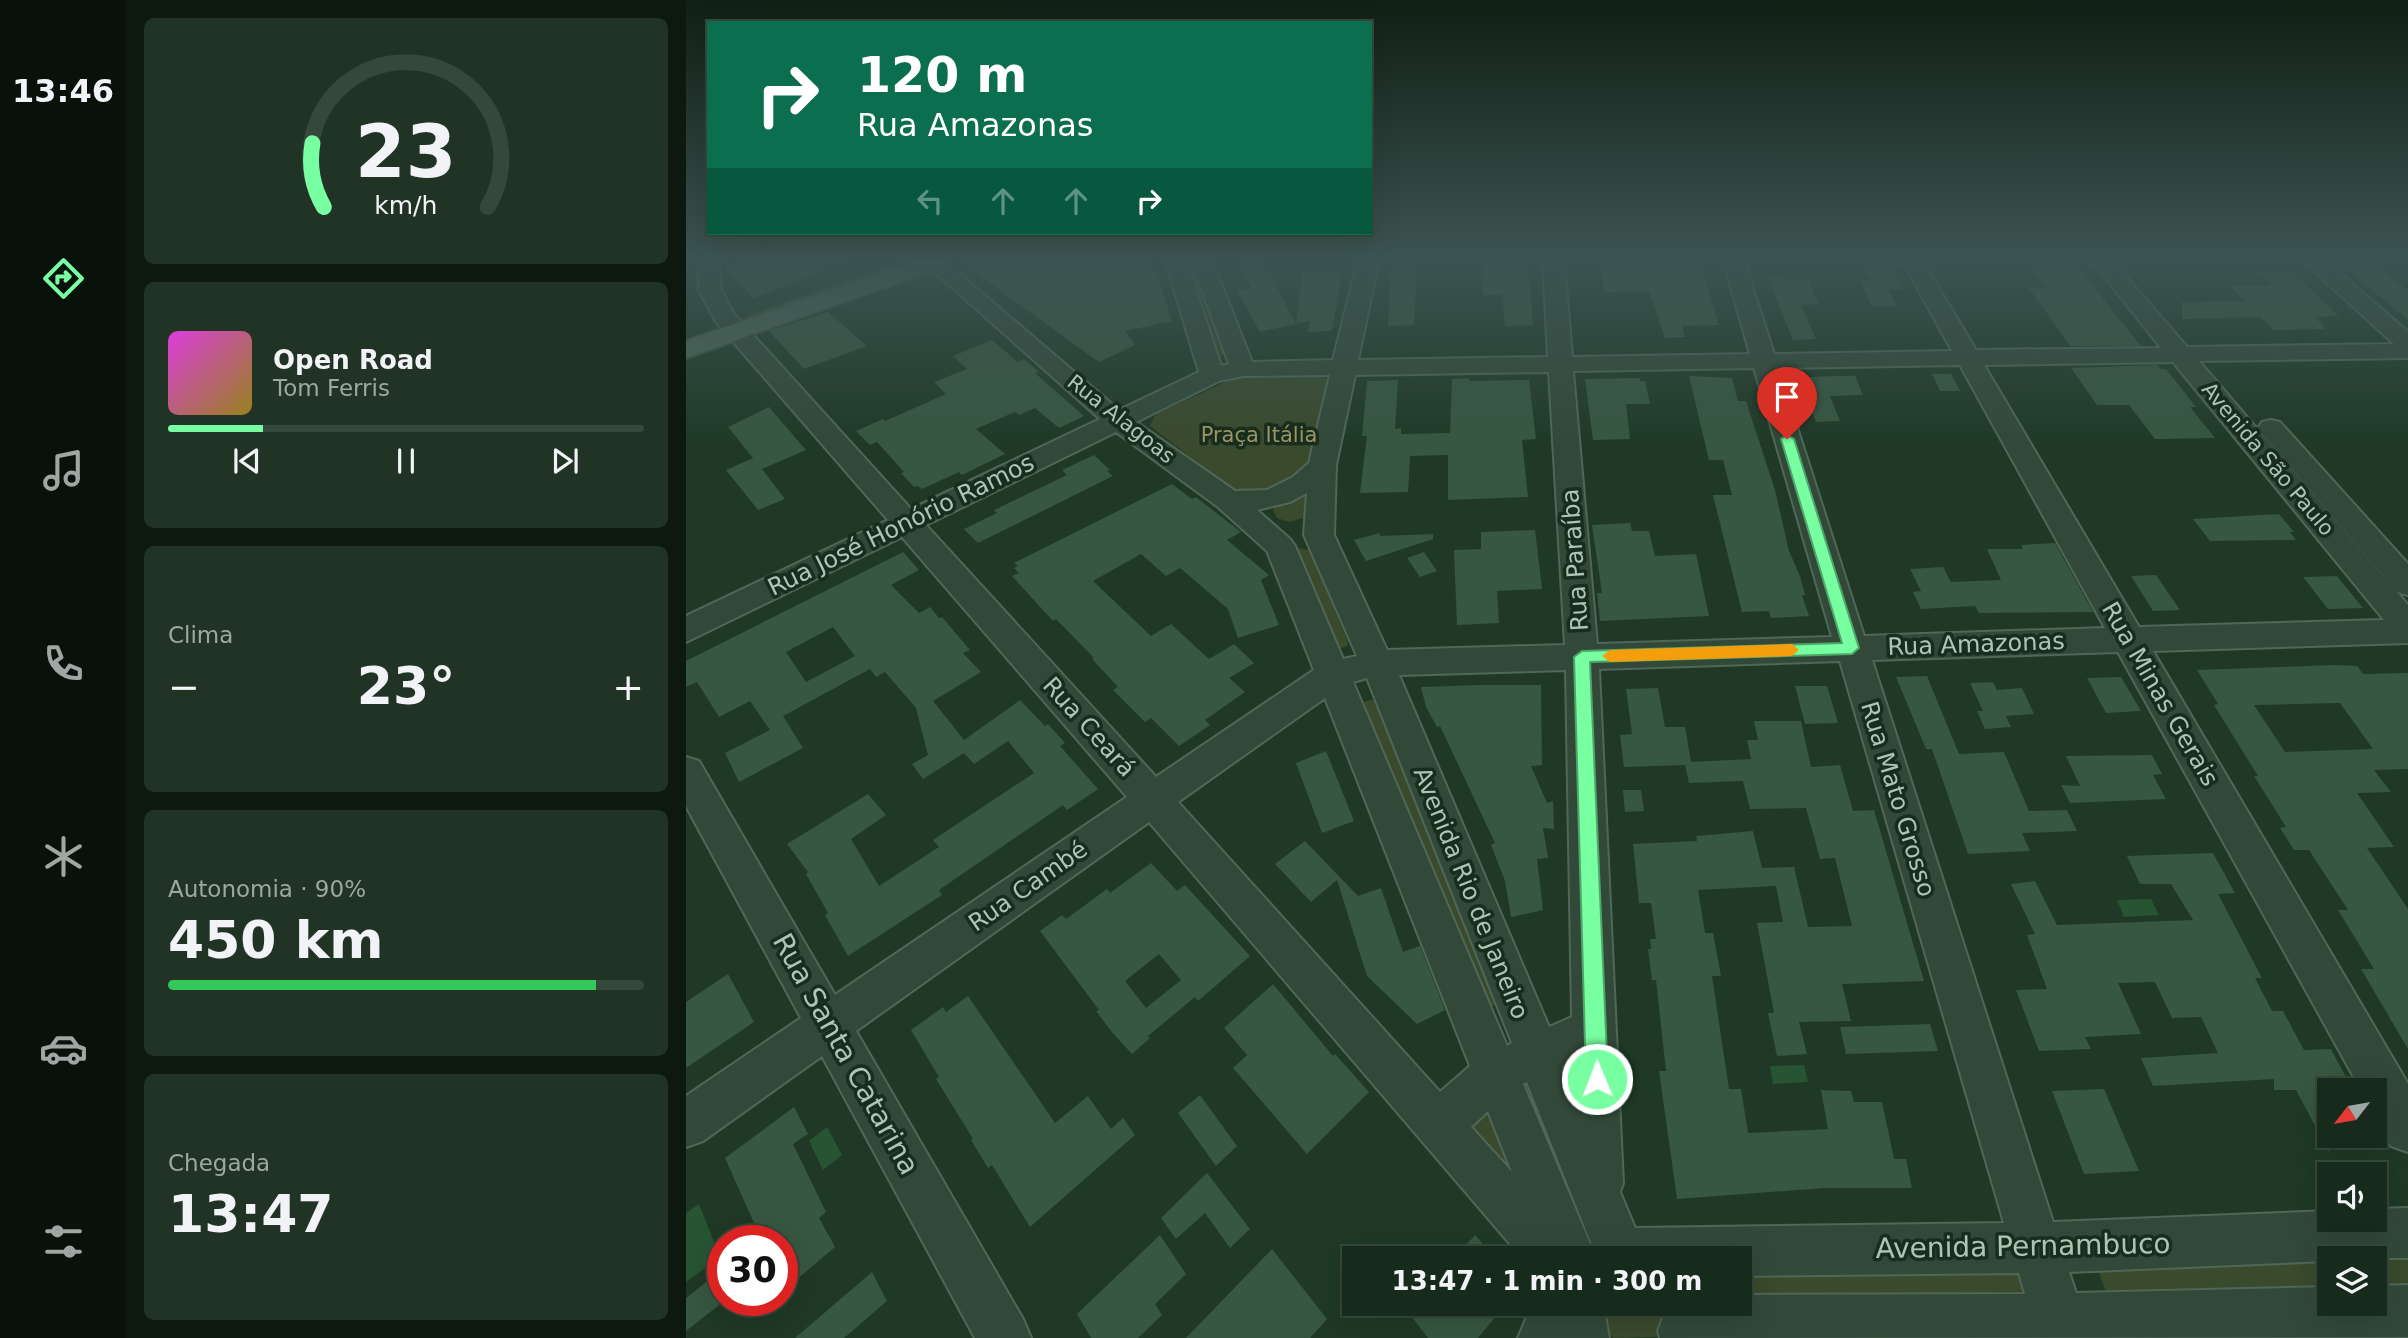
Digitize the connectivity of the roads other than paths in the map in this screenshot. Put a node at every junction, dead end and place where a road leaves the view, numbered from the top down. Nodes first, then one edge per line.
1 (735, 322) edge
2 (736, 322) edge
3 (1005, 322) edge
4 (1195, 322) edge
5 (1224, 322) edge
6 (1354, 322) edge
7 (1558, 322) edge
8 (1752, 322) edge
9 (1948, 322) edge
10 (2161, 322) edge
11 (2170, 322) edge
12 (2384, 322) edge
13 (731, 324) junction
14 (686, 330) edge
15 (2408, 344) edge
16 (686, 350) edge
17 (2408, 351) edge
18 (2192, 354) junction
19 (1968, 357) junction
20 (1763, 361) junction
21 (1561, 364) junction
22 (1344, 368) junction
23 (1242, 369) junction
24 (1212, 375) junction
25 (1117, 421) junction
26 (1322, 465) junction
27 (1228, 499) junction
28 (907, 522) junction
29 (1319, 535) junction
30 (1280, 546) junction
31 (2408, 584) edge
32 (2408, 629) edge
33 (686, 630) edge
34 (2129, 639) junction
35 (1852, 648) junction
36 (1582, 657) junction
37 (1377, 663) junction
38 (1332, 675) junction
39 (686, 772) edge
40 (1153, 800) junction
41 (829, 1024) junction
42 (1595, 1029) junction
43 (1537, 1054) junction
44 (1497, 1073) junction
45 (686, 1124) edge
46 (1439, 1124) junction
47 (2408, 1129) edge
48 (1600, 1203) junction
49 (2408, 1233) edge
50 (1545, 1246) edge
51 (1566, 1246) edge
52 (1623, 1246) edge
53 (2037, 1248) junction
54 (1752, 1253) edge
55 (2408, 1311) edge
56 (1562, 1316) edge
57 (1579, 1316) edge
58 (1682, 1324) edge
59 (2062, 1329) edge
60 (1004, 1338) edge
61 (1545, 1338) edge
62 (1582, 1338) edge

1 - 13 main road
2 - 13 main road
3 - 25 street, Rua Alagoas
4 - 24 street
5 - 23 street
6 - 22 street
7 - 21 street, Rua Paraíba
8 - 20 street, Rua Mato Grosso
9 - 19 street, Rua Minas Gerais
10 - 18 street, Avenida São Paulo
11 - 18 street, Avenida São Paulo
12 - 15 street
13 - 14 main road
13 - 16 main road
13 - 28 street, Rua Ceará
17 - 18 street, Rua José Honório Ramos
18 - 19 street, Rua José Honório Ramos
18 - 31 street, Avenida São Paulo
18 - 32 street, Avenida São Paulo
19 - 20 street, Rua José Honório Ramos
19 - 34 street, Rua Minas Gerais
20 - 21 street, Rua José Honório Ramos
20 - 35 street, Rua Mato Grosso
21 - 22 street, Rua José Honório Ramos
21 - 36 street, Rua Paraíba
22 - 23 street, Rua José Honório Ramos
22 - 26 street
23 - 24 street, Rua José Honório Ramos
24 - 25 street, Rua José Honório Ramos
25 - 27 street, Rua Alagoas
25 - 28 street, Rua José Honório Ramos
26 - 27 street
26 - 29 street
27 - 30 street, Rua Alagoas
28 - 33 street, Rua José Honório Ramos
28 - 40 street, Rua Ceará
29 - 30 street
29 - 37 street, Avenida Rio de Janeiro
30 - 38 street, Avenida Rio de Janeiro
32 - 34 street, Rua Amazonas
34 - 35 street, Rua Amazonas
34 - 47 street, Rua Minas Gerais
35 - 36 street, Rua Amazonas
35 - 53 street, Rua Mato Grosso
36 - 37 street, Rua Amazonas
36 - 42 street, Rua Paraíba
37 - 38 street, Rua Cambé
37 - 43 street, Avenida Rio de Janeiro
38 - 40 street, Rua Cambé
38 - 44 street, Avenida Rio de Janeiro
39 - 41 street, Rua Santa Catarina
40 - 41 street, Rua Cambé
40 - 46 street, Rua Ceará
41 - 45 street, Rua Cambé
41 - 60 street, Rua Santa Catarina
42 - 43 street
42 - 48 street, Rua Paraíba
43 - 44 street
43 - 48 street, Avenida Rio de Janeiro
44 - 46 street
44 - 51 street, Avenida Rio de Janeiro
46 - 50 street, Rua Ceará
48 - 52 street, Avenida Rio de Janeiro
49 - 53 street, Avenida Pernambuco
53 - 54 street, Avenida Pernambuco
53 - 59 street, Rua Mato Grosso
55 - 59 street
56 - 61 street
57 - 62 street
58 - 59 street

